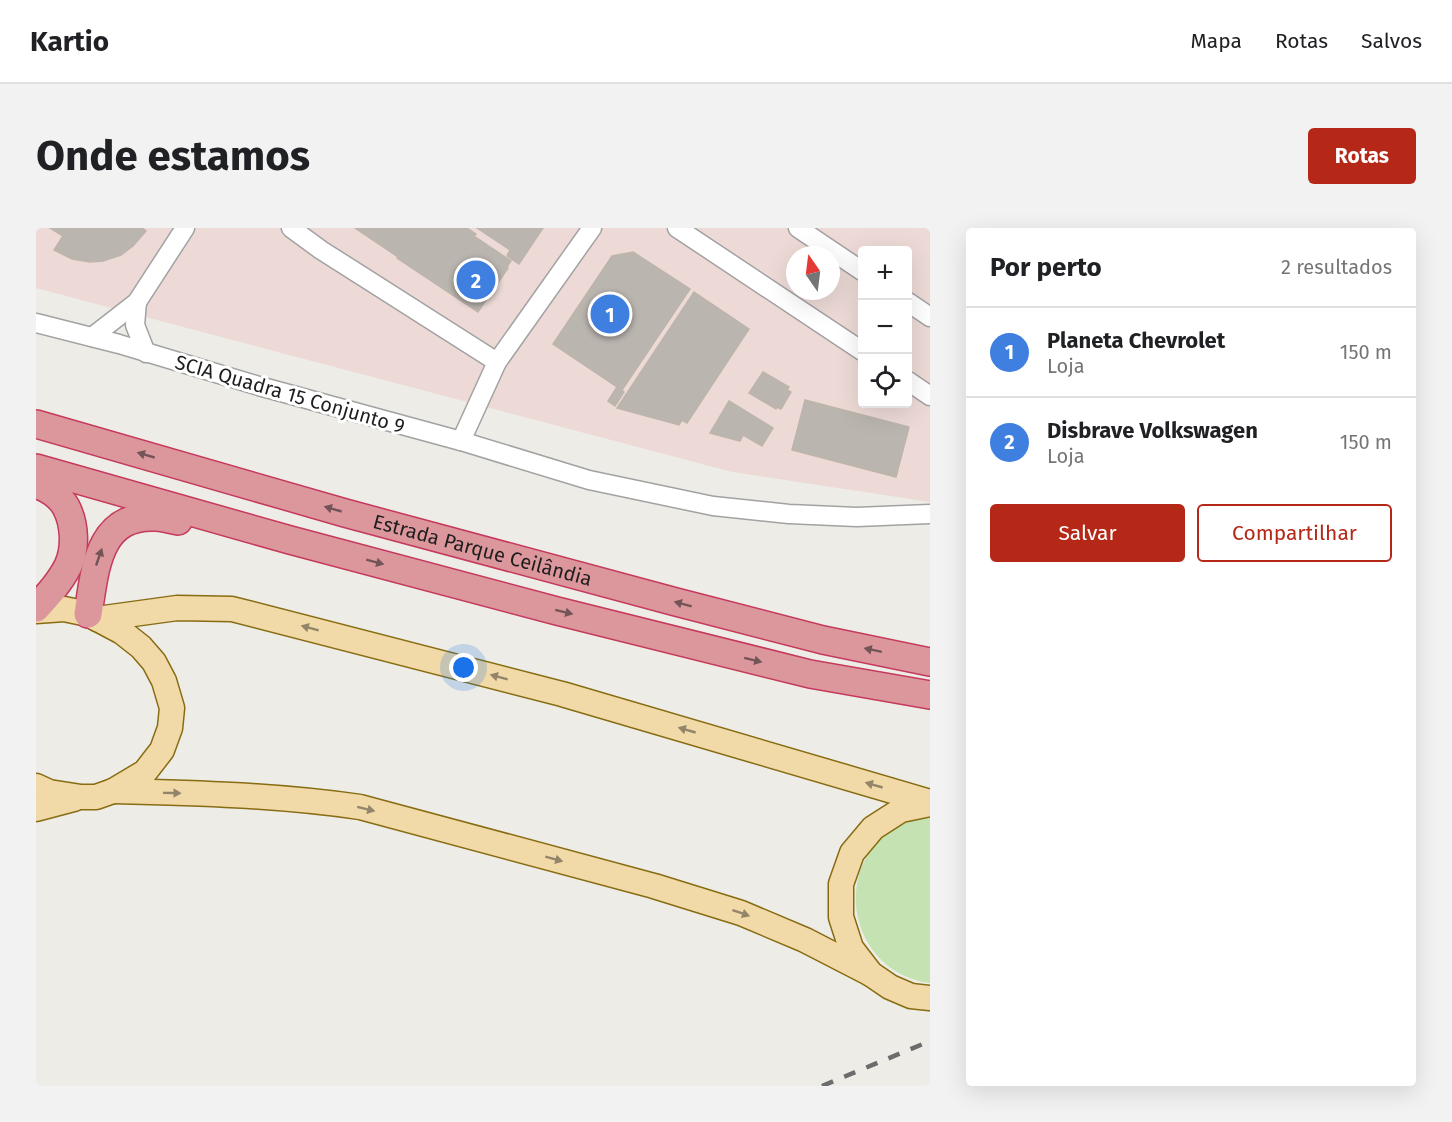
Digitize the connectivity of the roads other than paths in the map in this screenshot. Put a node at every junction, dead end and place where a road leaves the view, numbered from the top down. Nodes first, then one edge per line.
1 (185, 228) edge
2 (291, 228) edge
3 (592, 228) edge
4 (677, 228) edge
5 (798, 228) edge
6 (858, 268) edge
7 (137, 302) junction
8 (912, 305) edge
9 (930, 317) edge
10 (36, 323) edge
11 (92, 337) junction
12 (858, 348) edge
13 (146, 353) junction
14 (497, 362) junction
15 (912, 384) edge
16 (930, 396) edge
17 (36, 424) edge
18 (461, 441) junction
19 (36, 468) edge
20 (36, 484) edge
21 (930, 514) edge
22 (290, 540) junction
23 (36, 610) edge
24 (93, 616) junction
25 (930, 662) edge
26 (930, 695) edge
27 (36, 786) edge
28 (113, 791) junction
29 (81, 797) junction
30 (930, 803) edge
31 (36, 809) edge
32 (872, 974) junction
33 (920, 997) edge
34 (930, 1016) edge

1 - 7 street
2 - 14 street
3 - 14 street
4 - 12 street
5 - 6 street
7 - 11 street
7 - 13 street
8 - 9 street
10 - 11 street, SCIA Quadra 15 Conjunto 9
11 - 13 street, SCIA Quadra 15 Conjunto 9
13 - 18 street, SCIA Quadra 15 Conjunto 9
14 - 18 street
15 - 16 street
25 -> 17 highway, Estrada Parque Ceilândia
18 - 21 street, SCIA Quadra 15 Conjunto 9
19 - 22 highway, Estrada Parque Ceilândia
20 - 23 highway
24 -> 22 highway
22 -> 26 highway, Estrada Parque Ceilândia
23 - 24 main road
24 - 28 main road
30 -> 24 main road
27 - 29 main road
28 - 29 main road
28 -> 32 main road
29 - 31 main road
30 - 32 main road
32 - 33 main road
33 - 34 main road

